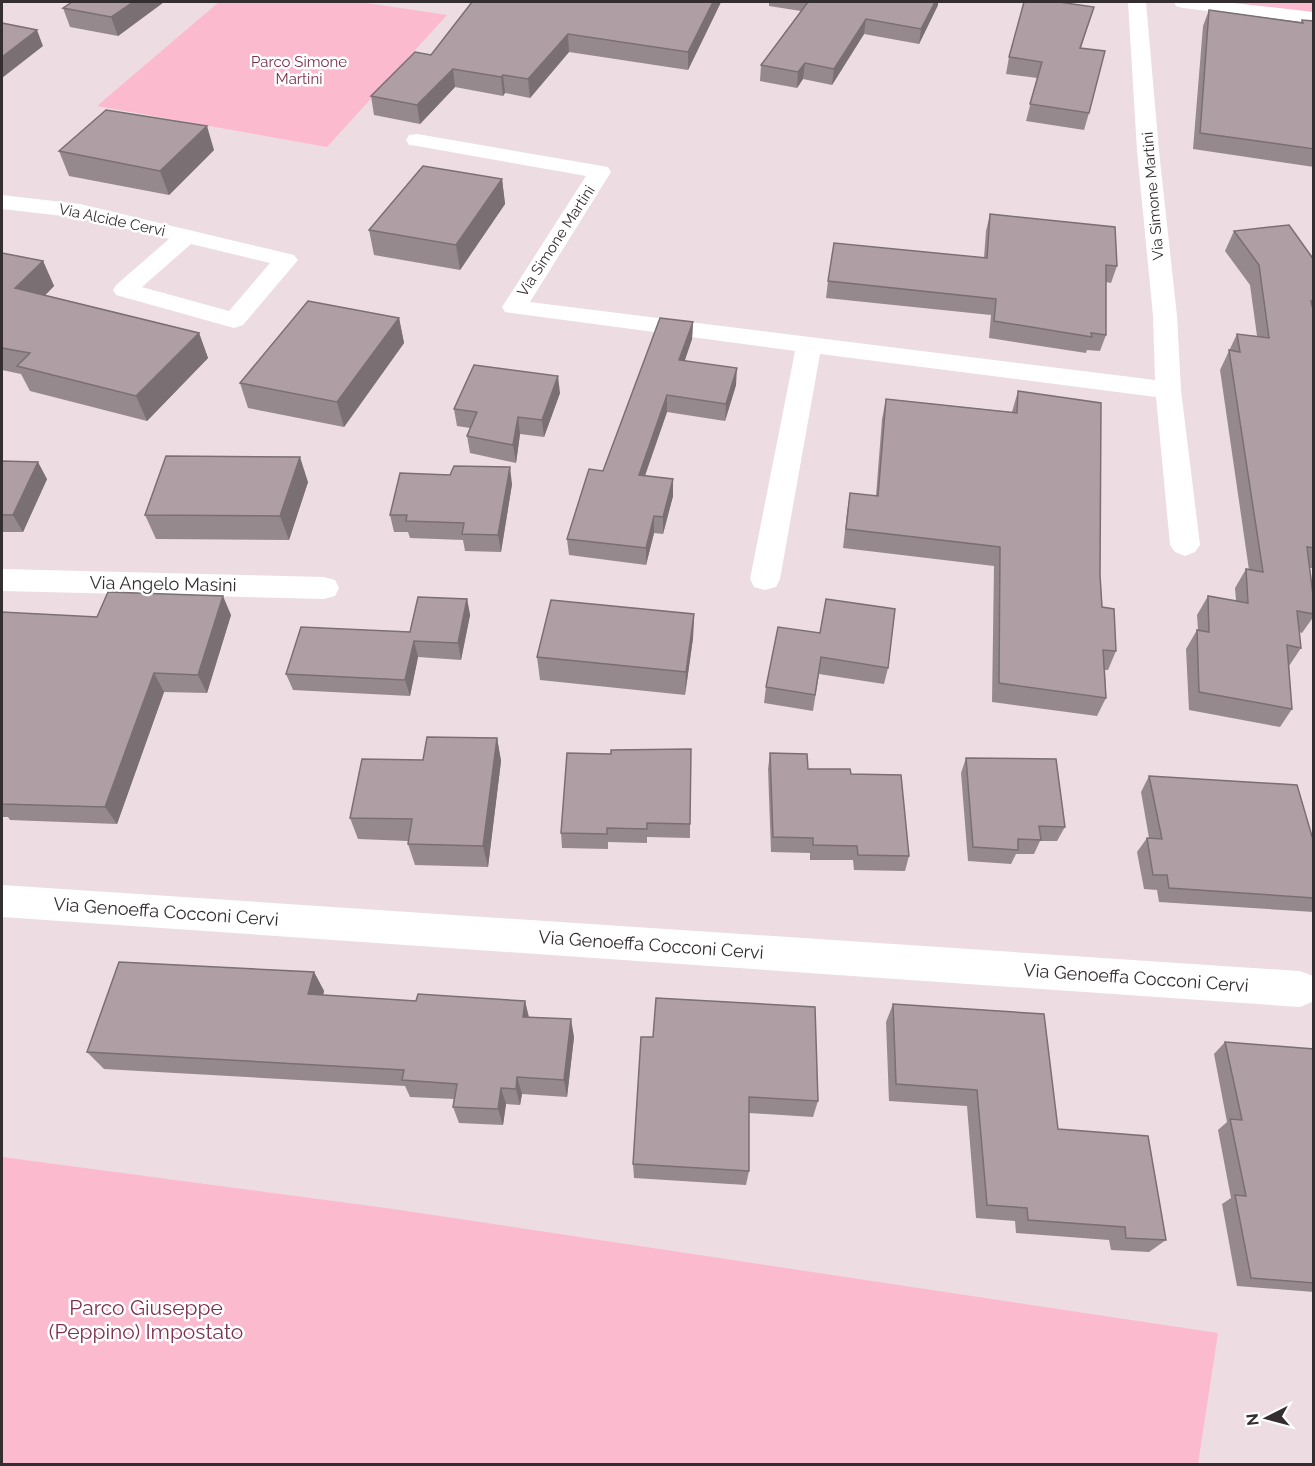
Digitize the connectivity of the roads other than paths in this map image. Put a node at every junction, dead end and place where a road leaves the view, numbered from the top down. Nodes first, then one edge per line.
1 (1137, 2) edge
2 (1183, 2) edge
3 (1314, 18) edge
4 (417, 140) dead end
5 (2, 202) edge
6 (187, 236) junction
7 (809, 345) junction
8 (1168, 390) junction
9 (1185, 545) dead end
10 (765, 579) dead end
11 (2, 580) edge
12 (324, 588) dead end
13 (2, 901) edge
14 (1300, 989) dead end

1 - 8 street, Via Simone Martini
2 - 3 street
4 - 7 street, Via Simone Martini
5 - 6 street, Via Alcide Cervi
6 - 6 street, Via Alcide Cervi
7 - 8 street, Via Simone Martini
7 - 10 street
8 - 9 street, Via Simone Martini
11 - 12 street, Via Angelo Masini
13 - 14 street, Via Genoeffa Cocconi Cervi

